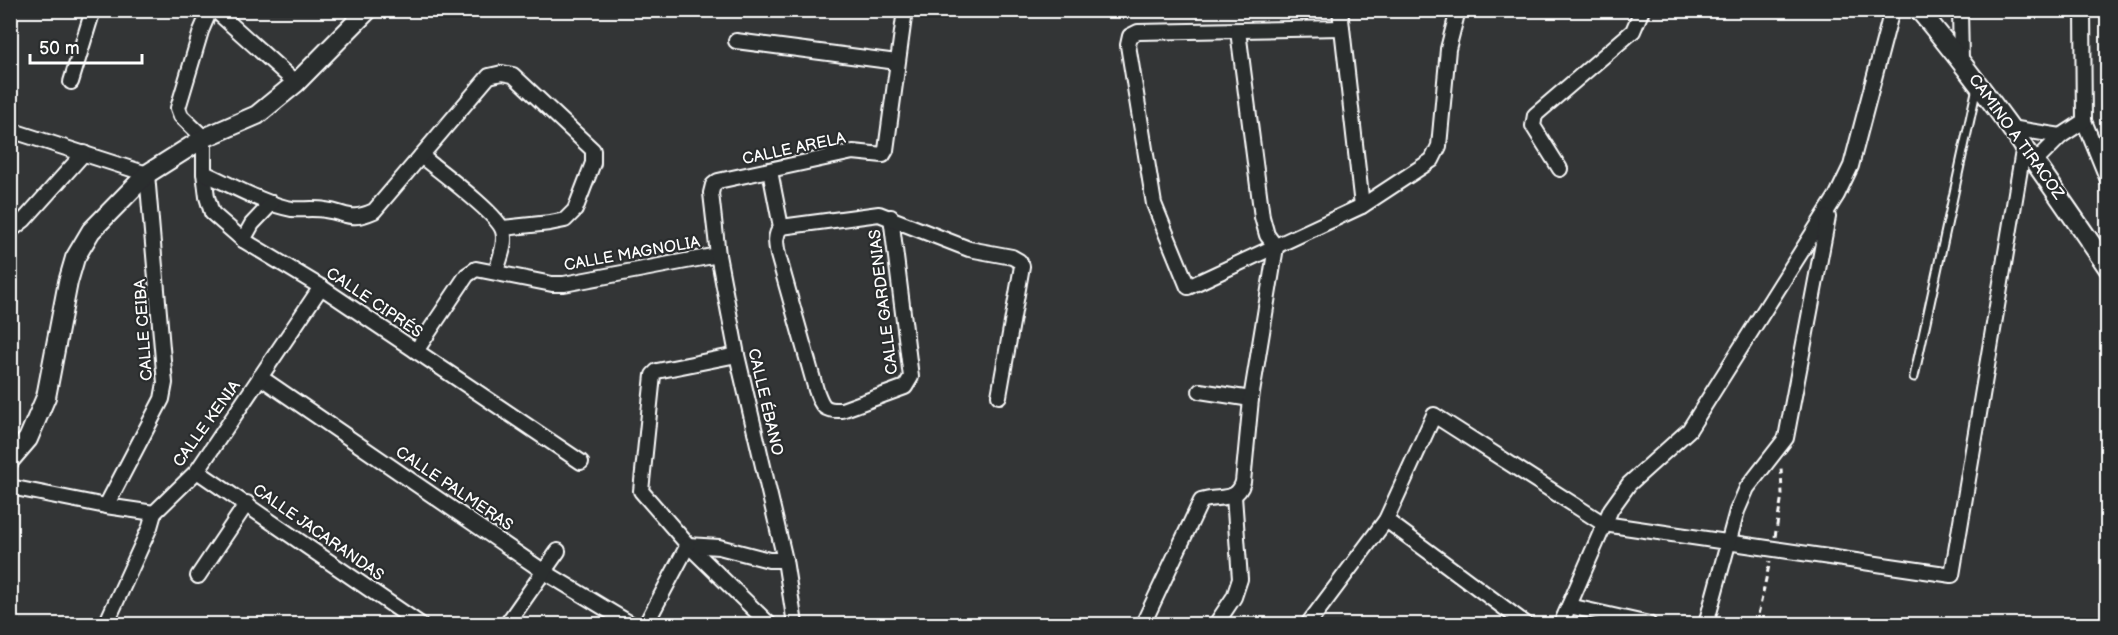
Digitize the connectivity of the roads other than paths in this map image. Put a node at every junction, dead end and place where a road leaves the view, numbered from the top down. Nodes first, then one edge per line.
1 (93, 10) edge
2 (210, 10) edge
3 (215, 10) edge
4 (368, 10) edge
5 (905, 10) edge
6 (1340, 10) edge
7 (1458, 10) edge
8 (1642, 10) edge
9 (1892, 10) edge
10 (1919, 10) edge
11 (1960, 10) edge
12 (2083, 10) edge
13 (1341, 28) junction
14 (1238, 31) junction
15 (736, 41) dead end
16 (1961, 60) junction
17 (897, 62) junction
18 (71, 82) dead end
19 (296, 83) junction
20 (1977, 84) junction
21 (2084, 121) junction
22 (2011, 128) junction
23 (10, 130) edge
24 (2061, 136) junction
25 (204, 138) junction
26 (2024, 145) junction
27 (84, 153) junction
28 (2103, 155) edge
29 (421, 156) junction
30 (2036, 161) junction
31 (1560, 169) dead end
32 (770, 171) junction
33 (204, 173) junction
34 (147, 174) junction
35 (2108, 180) edge
36 (713, 185) joint
37 (272, 203) junction
38 (1362, 206) junction
39 (1829, 209) junction
40 (891, 217) junction
41 (781, 227) junction
42 (503, 228) junction
43 (11, 230) edge
44 (243, 240) junction
45 (1276, 247) junction
46 (718, 255) junction
47 (2108, 268) edge
48 (496, 272) junction
49 (321, 287) junction
50 (416, 351) junction
51 (737, 355) junction
52 (260, 377) junction
53 (1914, 377) dead end
54 (1200, 391) dead end
55 (999, 396) dead end
56 (1251, 399) junction
57 (10, 460) edge
58 (581, 462) dead end
59 (197, 471) junction
60 (10, 487) edge
61 (1234, 496) junction
62 (247, 503) junction
63 (106, 506) junction
64 (154, 513) junction
65 (1386, 520) junction
66 (1604, 524) junction
67 (1729, 541) junction
68 (688, 545) junction
69 (558, 551) dead end
70 (785, 560) junction
71 (543, 571) junction
72 (198, 576) dead end
73 (1569, 606) junction
74 (1315, 622) edge
75 (107, 624) edge
76 (420, 624) edge
77 (507, 624) edge
78 (631, 624) edge
79 (646, 624) edge
80 (769, 624) edge
81 (795, 624) edge
82 (1143, 624) edge
83 (1216, 624) edge
84 (1526, 624) edge
85 (1561, 624) edge
86 (1649, 624) edge
87 (1706, 624) edge

1 - 18 street
2 - 25 street
3 - 19 street
4 - 19 street
5 - 17 street
6 - 13 street
7 - 38 street
8 - 31 street
9 - 39 street
10 - 16 street, CAMINO A TIRACOZ
11 - 16 street
12 - 21 street
13 - 14 street
13 - 38 street
14 - 45 street
14 - 45 street
15 - 17 street
16 - 20 street, CAMINO A TIRACOZ
17 - 32 street, CALLE ARELA
19 - 25 street
20 - 22 street, CAMINO A TIRACOZ
20 - 53 lane
21 - 24 street
21 - 28 street
22 - 24 street
22 - 26 street, CAMINO A TIRACOZ
23 - 27 street
24 - 30 street
25 - 33 street, CALLE CIPRÉS
25 - 34 street
26 - 30 street, CAMINO A TIRACOZ
26 - 67 street
27 - 34 street
27 - 43 street
28 - 35 street
29 - 37 street
29 - 42 street
29 - 42 street
30 - 47 street, CAMINO A TIRACOZ
32 - 36 street, CALLE ARELA
32 - 41 street
33 - 37 street
33 - 44 street, CALLE CIPRÉS
34 - 57 street
34 - 63 street, CALLE CEIBA
36 - 46 street, CALLE ÉBANO
37 - 44 street
38 - 45 street
39 - 66 street
39 - 67 street
40 - 41 street
40 - 41 street, CALLE GARDENIAS
40 - 55 street
42 - 48 street
44 - 49 street, CALLE CIPRÉS
45 - 56 street
46 - 48 street, CALLE MAGNOLIA
46 - 51 street, CALLE ÉBANO
48 - 50 street, CALLE MAGNOLIA
49 - 50 street, CALLE CIPRÉS
49 - 52 street, CALLE KENIA
50 - 58 street, CALLE CIPRÉS
51 - 68 street
51 - 70 street, CALLE ÉBANO
52 - 59 street, CALLE KENIA
52 - 71 street, CALLE PALMERAS
54 - 56 street
56 - 61 street
59 - 62 street, CALLE JACARANDAS
59 - 64 street, CALLE KENIA
60 - 63 street
61 - 82 street
61 - 83 street
62 - 72 street
62 - 76 street, CALLE JACARANDAS
63 - 64 street
64 - 75 street
65 - 66 street
65 - 74 street
65 - 84 street
66 - 67 street
66 - 73 street
67 - 87 street
68 - 70 street
68 - 79 street
68 - 80 street
69 - 71 street
70 - 81 street, CALLE ÉBANO
71 - 77 street
71 - 78 street, CALLE PALMERAS
73 - 85 street
73 - 86 street

